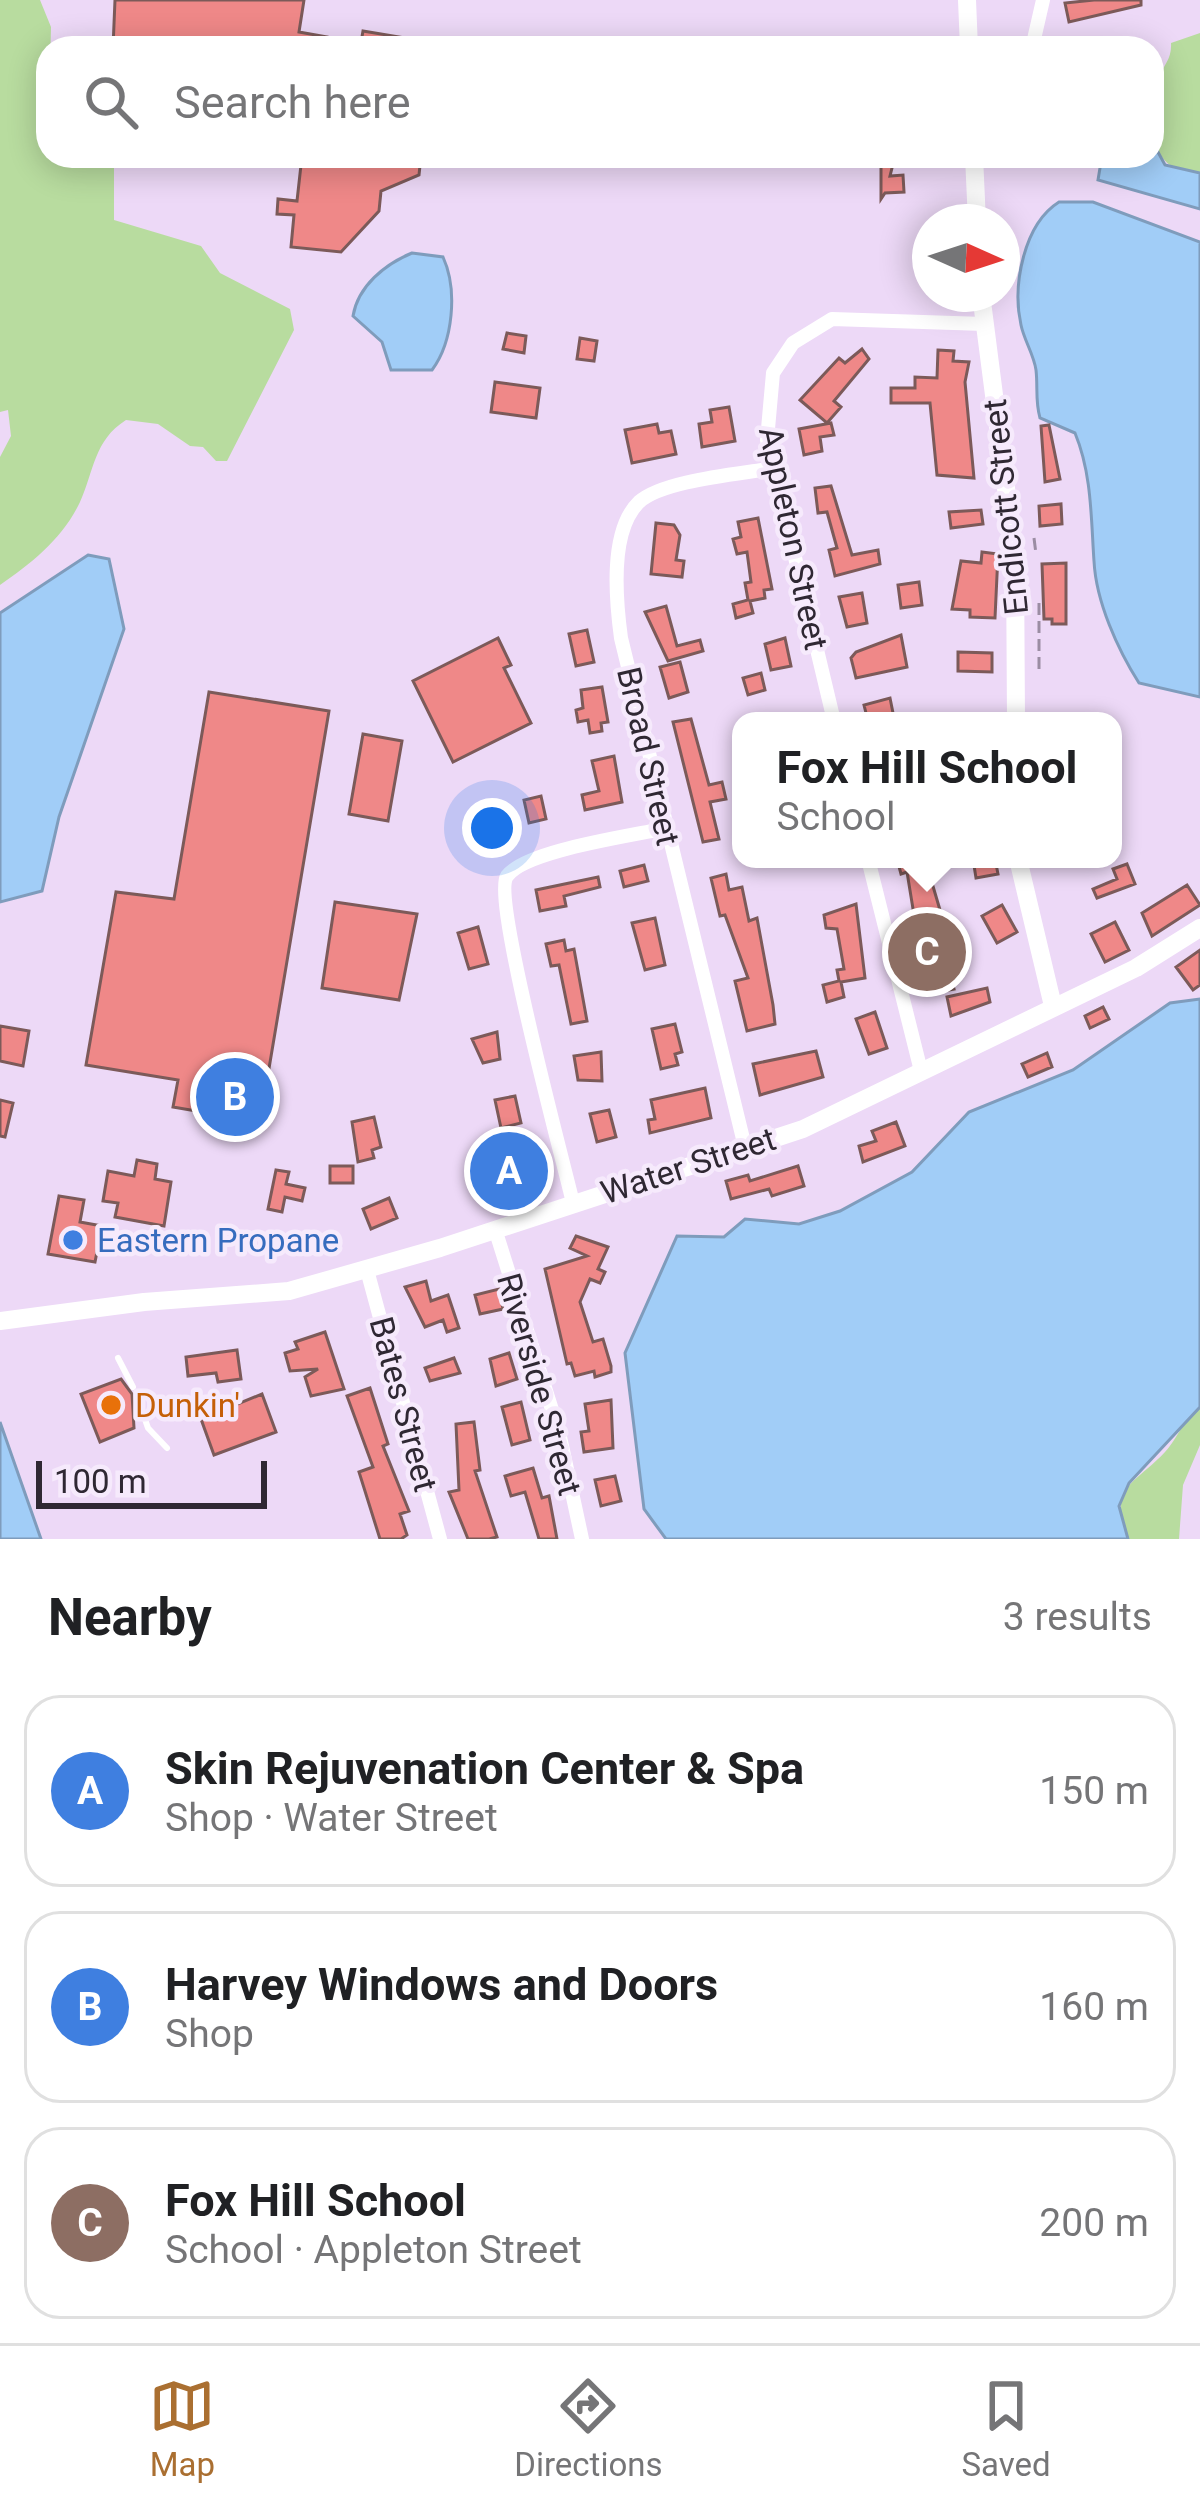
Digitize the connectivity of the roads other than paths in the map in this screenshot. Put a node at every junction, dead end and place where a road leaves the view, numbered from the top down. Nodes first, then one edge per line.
1 (967, 0) edge
2 (1043, 0) edge
3 (968, 36) edge
4 (1035, 36) edge
5 (974, 168) edge
6 (976, 204) edge
7 (983, 312) edge
8 (984, 324) junction
9 (774, 468) junction
10 (832, 712) edge
11 (1016, 712) edge
12 (666, 828) junction
13 (870, 868) edge
14 (1020, 868) edge
15 (1200, 928) edge
16 (1053, 1006) junction
17 (922, 1071) junction
18 (745, 1147) junction
19 (573, 1203) junction
20 (495, 1229) junction
21 (367, 1270) junction
22 (0, 1321) edge
23 (118, 1358) dead end
24 (134, 1387) dead end
25 (138, 1400) dead end
26 (167, 1448) dead end
27 (440, 1539) edge
28 (582, 1539) edge

1 - 3 main road
2 - 4 street
5 - 6 main road
7 - 8 main road, Endicott Street
8 - 9 street, Appleton Street
8 - 11 main road, Endicott Street
9 - 10 street, Appleton Street
9 - 12 street, Broad Street
12 - 18 street, Broad Street
12 - 19 street
13 - 17 street
14 - 16 main road
15 - 16 main road, Water Street
16 - 17 main road, Water Street
17 - 18 main road, Water Street
18 - 19 main road, Water Street
19 - 20 main road, Water Street
20 - 21 main road, Water Street
20 - 28 street, Riverside Street
21 - 22 main road, Water Street
21 - 27 street, Bates Street
23 - 24 lane
25 - 26 lane

